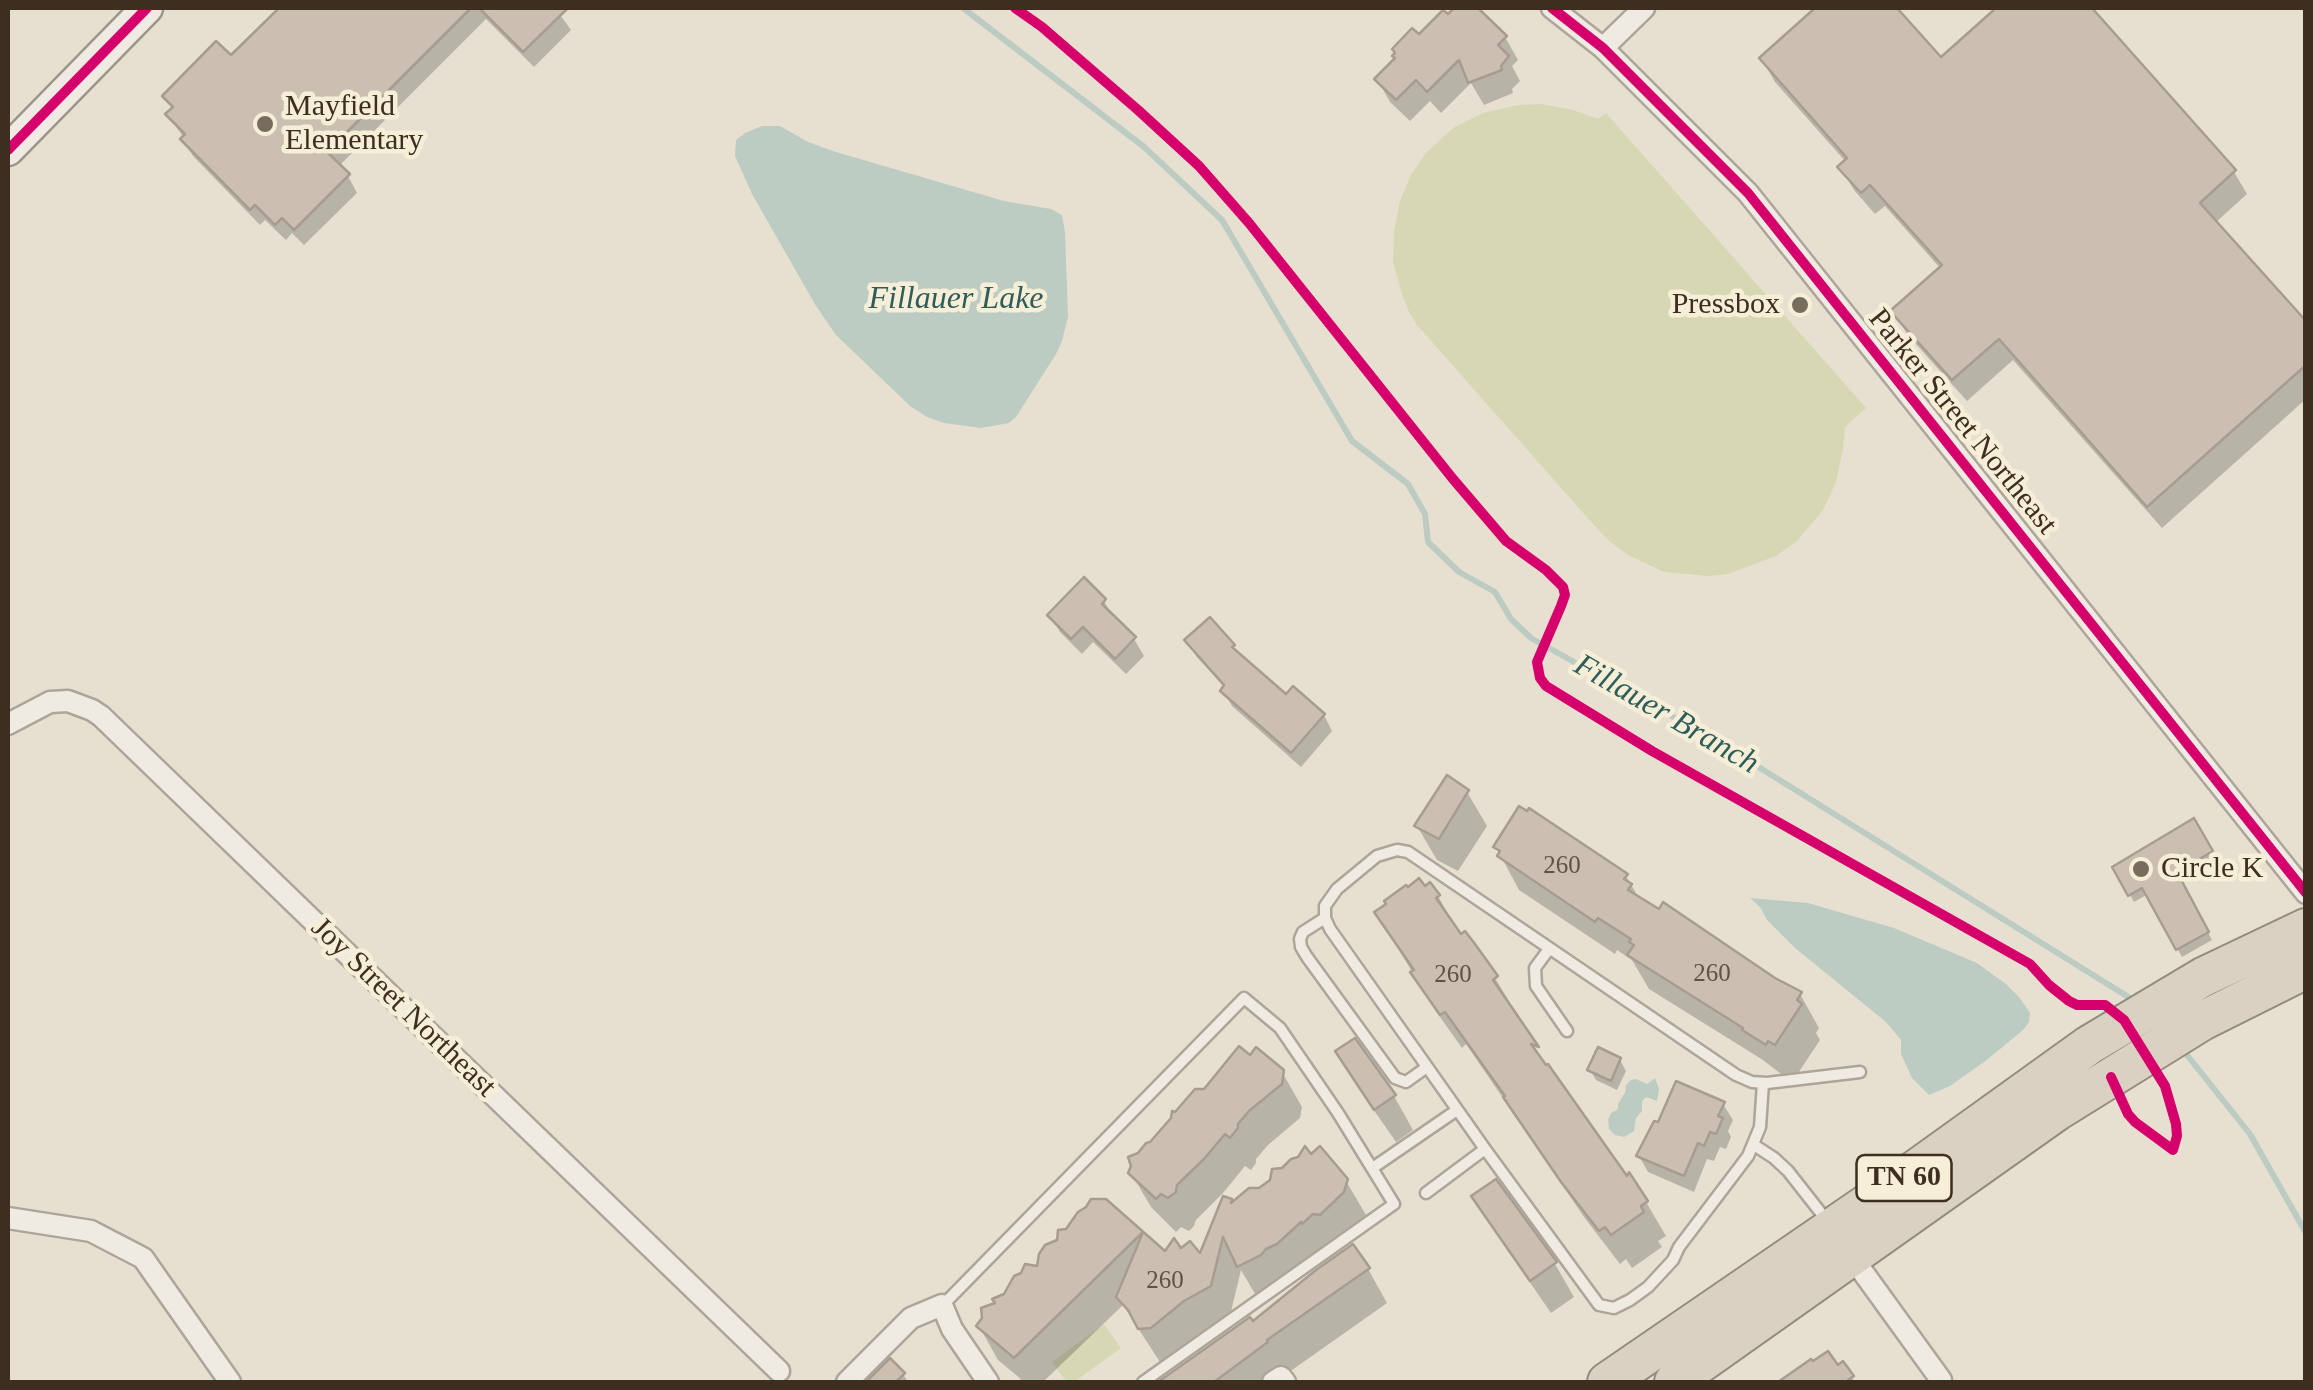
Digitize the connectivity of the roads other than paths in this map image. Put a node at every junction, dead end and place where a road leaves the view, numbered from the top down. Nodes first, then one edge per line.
1 (146, 8) edge
2 (1552, 8) edge
3 (1644, 8) edge
4 (1603, 48) junction
5 (8, 150) edge
6 (8, 724) edge
7 (2306, 893) edge
8 (1325, 918) junction
9 (2306, 928) edge
10 (1549, 949) junction
11 (2306, 969) edge
12 (1566, 1031) dead end
13 (1427, 1067) junction
14 (1860, 1072) dead end
15 (1763, 1083) junction
16 (1457, 1110) junction
17 (1754, 1145) junction
18 (1485, 1149) junction
19 (1374, 1167) junction
20 (1426, 1193) dead end
21 (8, 1218) edge
22 (1842, 1242) junction
23 (942, 1306) junction
24 (780, 1372) dead end
25 (230, 1382) edge
26 (847, 1382) edge
27 (988, 1382) edge
28 (1143, 1382) edge
29 (1273, 1382) edge
30 (1285, 1382) edge
31 (1608, 1382) edge
32 (1674, 1382) edge
33 (1938, 1382) edge

1 - 5 street
2 - 4 street, Parker Street Northeast
3 - 4 street
4 - 7 street, Parker Street Northeast
6 - 24 street, Joy Street Northeast
8 - 10 lane
8 - 13 lane
8 - 13 lane
9 - 22 highway, TN 60
10 - 12 lane
10 - 15 lane
11 - 22 highway, TN 60
13 - 16 lane
14 - 15 lane
15 - 17 lane
16 - 18 lane
16 - 19 lane
17 - 18 lane
17 - 22 lane
18 - 20 lane
19 - 23 lane
19 - 28 lane
21 - 25 street
22 - 31 highway, TN 60
22 - 32 highway, TN 60
22 - 33 street
23 - 26 street
23 - 27 street
29 - 30 street

